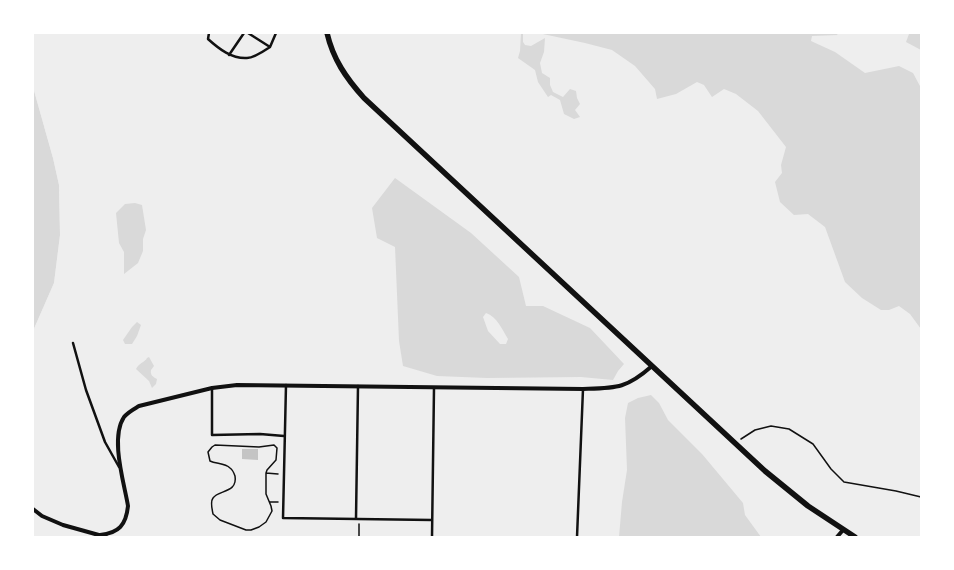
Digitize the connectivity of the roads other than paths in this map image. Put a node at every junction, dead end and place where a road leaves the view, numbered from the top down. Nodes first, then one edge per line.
1 (209, 33) edge
2 (244, 33) edge
3 (248, 33) edge
4 (276, 33) edge
5 (327, 33) edge
6 (270, 48) junction
7 (229, 55) junction
8 (73, 343) dead end
9 (652, 366) junction
10 (286, 385) junction
11 (358, 386) junction
12 (434, 387) junction
13 (212, 388) junction
14 (583, 389) junction
15 (284, 436) junction
16 (121, 470) junction
17 (33, 509) edge
18 (357, 518) junction
19 (432, 520) junction
20 (843, 530) junction
21 (100, 534) junction
22 (106, 537) edge
23 (432, 537) edge
24 (577, 537) edge
25 (837, 537) edge
26 (855, 537) edge

1 - 7 lane
2 - 7 lane
3 - 6 lane
4 - 6 lane
5 - 9 street
6 - 7 lane
8 - 16 lane
9 - 14 street
9 - 20 street
10 - 11 street
10 - 13 street
10 - 15 lane
11 - 12 street
11 - 18 lane
12 - 14 street
12 - 19 lane
13 - 15 lane
13 - 16 street
14 - 24 lane
15 - 18 lane
16 - 21 street
17 - 21 street
18 - 19 lane
19 - 23 lane
20 - 25 street
20 - 26 street
21 - 22 street

